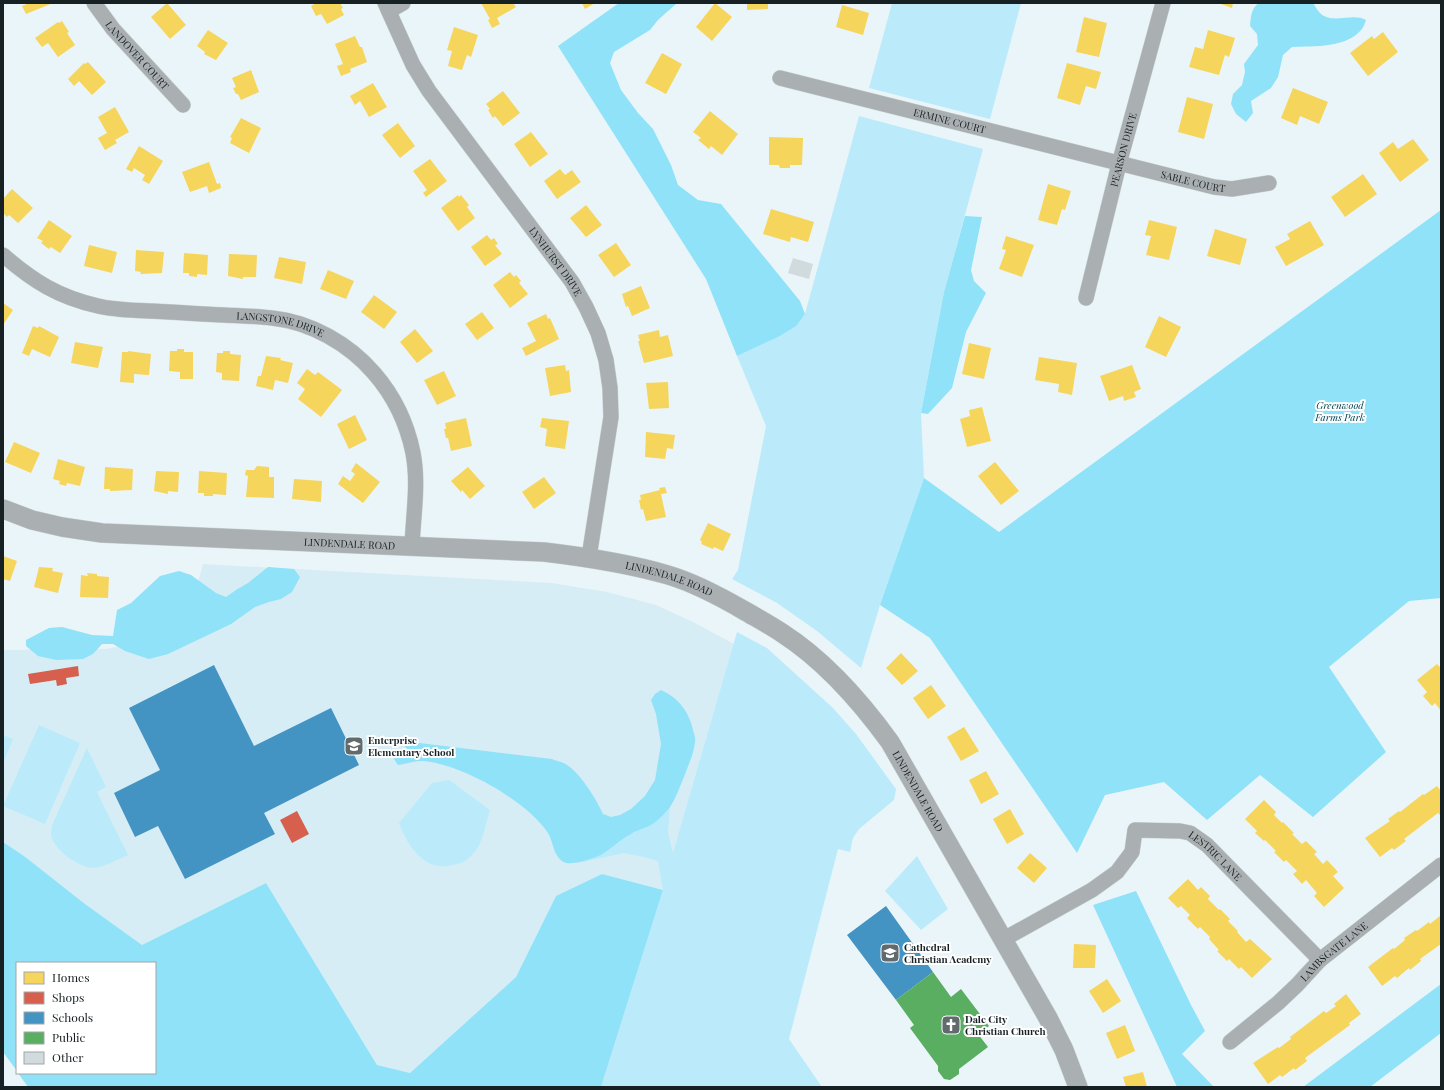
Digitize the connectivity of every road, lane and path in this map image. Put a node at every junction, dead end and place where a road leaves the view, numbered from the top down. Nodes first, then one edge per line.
1 (94, 3) edge
2 (403, 3) edge
3 (1163, 3) edge
4 (387, 7) edge
5 (780, 78) dead end
6 (183, 105) dead end
7 (1119, 164) junction
8 (1269, 183) dead end
9 (3, 256) edge
10 (1086, 298) dead end
11 (3, 509) edge
12 (412, 547) junction
13 (589, 557) junction
14 (1441, 865) edge
15 (1004, 939) junction
16 (1320, 960) junction
17 (1230, 1042) dead end
18 (1078, 1087) edge

1 - 6 street, LANDOVER COURT
2 - 4 street
3 - 7 street, PEARSON DRIVE
4 - 13 street, LYNHURST DRIVE
5 - 7 street, ERMINE COURT
7 - 8 street, SABLE COURT
7 - 10 street, PEARSON DRIVE
9 - 12 street, LANGSTONE DRIVE
11 - 12 street, LINDENDALE ROAD
12 - 13 street, LINDENDALE ROAD
13 - 15 street, LINDENDALE ROAD
14 - 16 street, LAMBSGATE LANE
15 - 16 street, LESTRIC LANE
15 - 18 street, LINDENDALE ROAD
16 - 17 street, LAMBSGATE LANE

